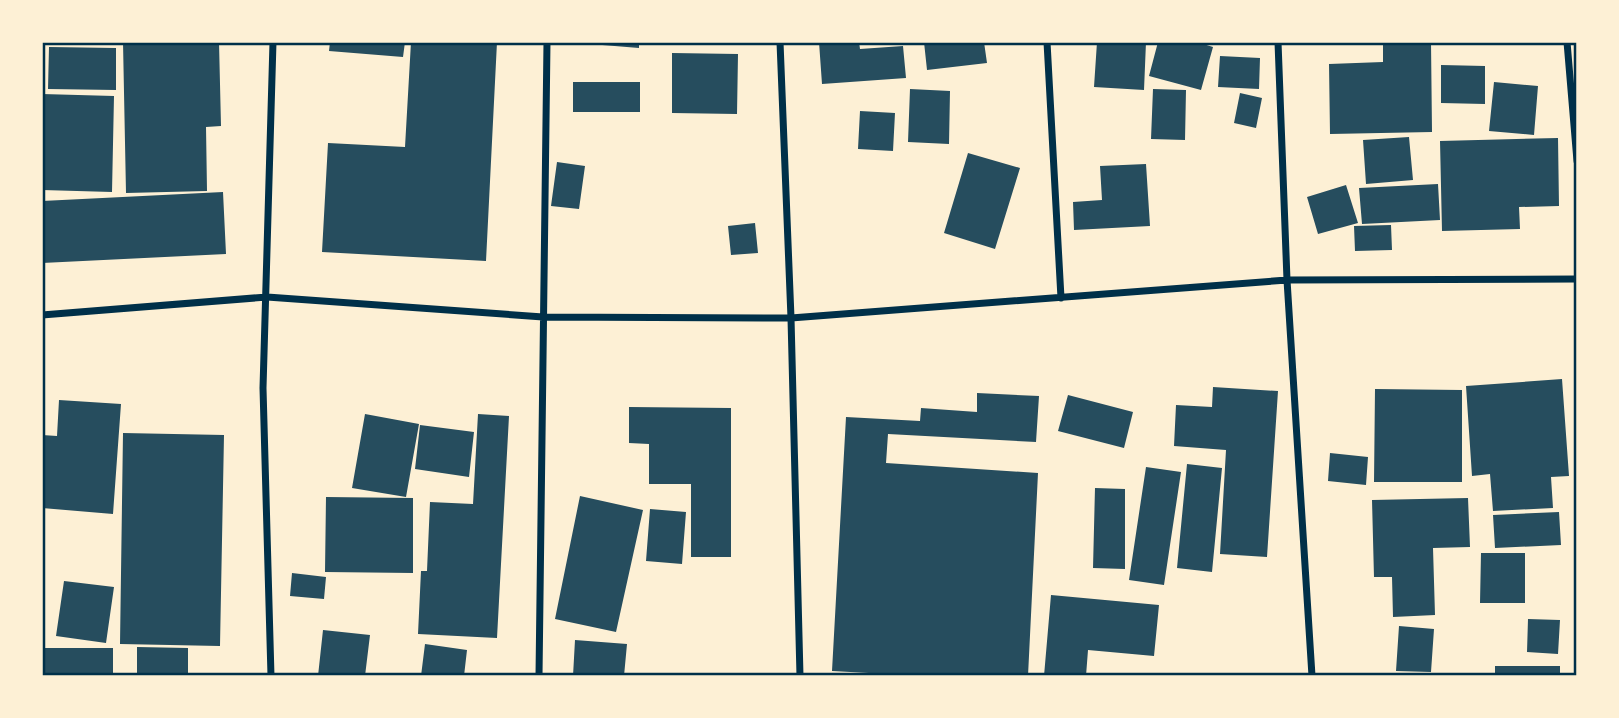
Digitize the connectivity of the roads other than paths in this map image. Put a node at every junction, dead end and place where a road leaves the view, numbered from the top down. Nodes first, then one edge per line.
1 (273, 42) edge
2 (547, 42) edge
3 (780, 42) edge
4 (1047, 42) edge
5 (1278, 42) edge
6 (1567, 42) edge
7 (1577, 161) edge
8 (1577, 279) edge
9 (1287, 280) junction
10 (267, 297) junction
11 (1061, 298) junction
12 (42, 315) edge
13 (543, 317) junction
14 (792, 318) junction
15 (271, 676) edge
16 (539, 676) edge
17 (800, 676) edge
18 (1312, 676) edge

1 - 10 street
2 - 13 street
3 - 14 street
4 - 11 street
5 - 9 street
6 - 7 street
8 - 9 street
9 - 11 street
9 - 18 street
10 - 12 street
10 - 13 street
10 - 15 street
11 - 14 street
13 - 14 street
13 - 16 street
14 - 17 street

